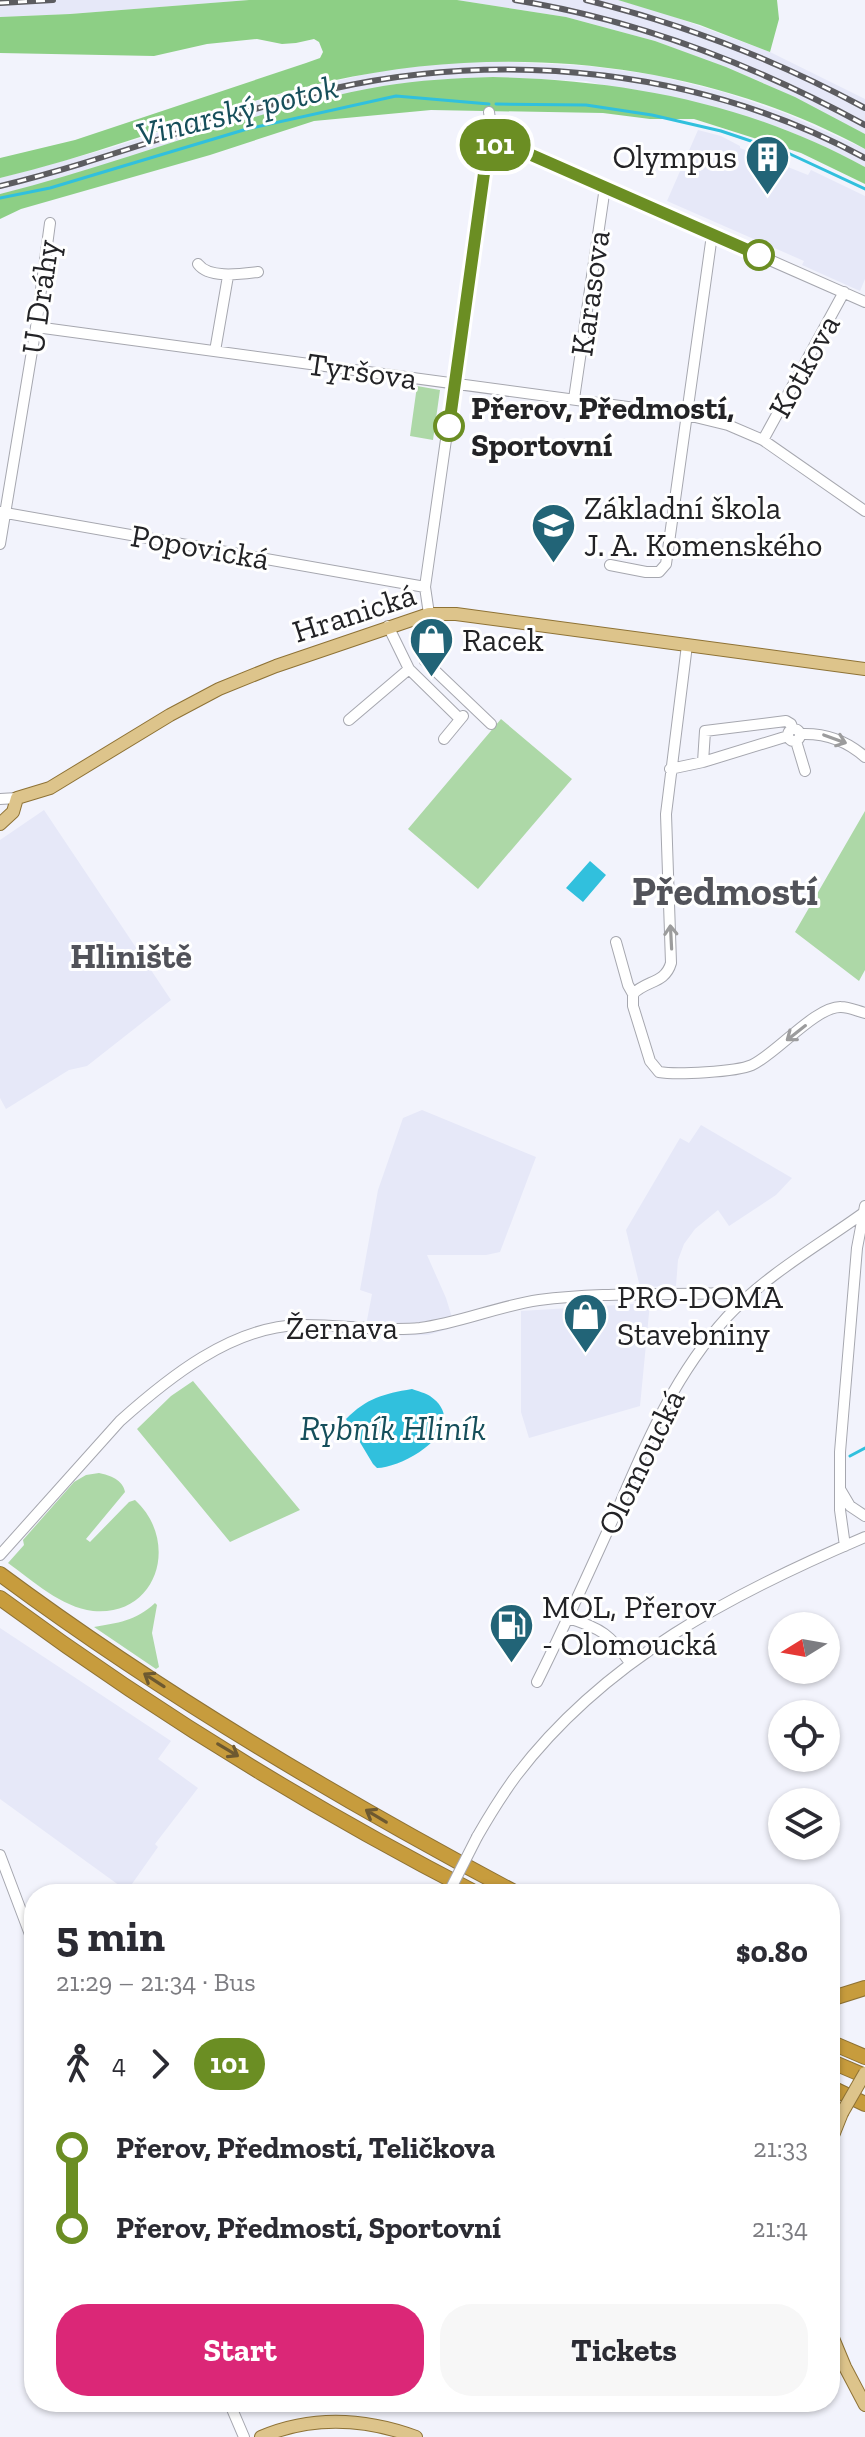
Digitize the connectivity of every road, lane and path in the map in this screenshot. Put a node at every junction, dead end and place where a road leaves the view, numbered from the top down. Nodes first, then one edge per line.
1 (489, 112) dead end
2 (494, 146) junction
3 (605, 187) junction
4 (50, 223) dead end
5 (712, 235) junction
6 (198, 264) dead end
7 (258, 272) dead end
8 (228, 276) junction
9 (844, 292) junction
10 (865, 302) edge
11 (36, 327) junction
12 (215, 351) junction
13 (455, 382) junction
14 (574, 399) junction
15 (687, 415) junction
16 (763, 440) junction
17 (865, 511) edge
18 (3, 513) edge
19 (0, 544) edge
20 (610, 565) dead end
21 (425, 587) junction
22 (429, 614) junction
23 (388, 626) junction
24 (687, 645) junction
25 (425, 661) dead end
26 (409, 669) junction
27 (865, 669) edge
28 (471, 706) junction
29 (460, 719) junction
30 (349, 720) dead end
31 (491, 724) dead end
32 (795, 735) junction
33 (444, 739) dead end
34 (865, 757) edge
35 (703, 762) junction
36 (670, 769) junction
37 (805, 771) dead end
38 (17, 798) junction
39 (0, 799) edge
40 (0, 824) edge
41 (616, 942) dead end
42 (633, 994) junction
43 (865, 1013) edge
44 (864, 1210) edge
45 (746, 1298) junction
46 (839, 1488) junction
47 (865, 1516) edge
48 (865, 1537) edge
49 (845, 1546) junction
50 (0, 1555) edge
51 (0, 1574) edge
52 (0, 1598) edge
53 (568, 1618) junction
54 (630, 1663) junction
55 (537, 1682) dead end
56 (0, 1855) edge
57 (435, 1872) junction
58 (453, 1884) edge
59 (454, 1884) edge
60 (458, 1884) edge
61 (499, 1884) edge
62 (24, 1919) edge
63 (865, 1988) edge
64 (840, 1996) edge
65 (840, 2046) edge
66 (865, 2057) edge
67 (840, 2065) edge
68 (865, 2074) edge
69 (840, 2092) edge
70 (865, 2104) edge
71 (840, 2118) edge
72 (840, 2354) edge
73 (865, 2403) edge
74 (233, 2412) edge
75 (244, 2437) edge
76 (261, 2437) edge
77 (416, 2437) edge

1 - 2 street
2 - 3 street
2 - 13 street
3 - 5 street
3 - 14 street, Karasova
4 - 11 street, U Dráhy
5 - 9 street
5 - 15 street
6 - 8 street
7 - 8 street
8 - 12 street
9 - 10 street
9 - 16 street, Kotkova
11 - 12 street, Tyršova
11 - 18 street, U Dráhy
12 - 13 street, Tyršova
13 - 14 street, Tyršova
13 - 21 street
14 - 15 street, Tyršova
15 - 16 street, Tyršova
15 - 20 street
16 - 17 street, Tyršova
18 - 19 street
18 - 21 street, Popovická
21 - 22 street
22 - 23 main road, Hranická
22 - 24 main road, Hranická
23 - 26 street
23 - 38 main road, Hranická
24 - 27 main road, Hranická
24 - 36 street
25 - 28 street
26 - 29 street
26 - 30 street
28 - 29 street
28 - 31 street
29 - 33 street
32 -> 34 street
32 - 35 street
32 - 35 street
32 - 37 street
35 - 36 street
42 -> 36 street
38 - 39 street
38 - 40 main road
41 - 42 street
43 -> 42 street
44 - 45 street, Olomoucká
44 - 46 street
45 - 50 street, Žernava
45 - 53 street, Olomoucká
46 - 47 street
46 - 49 street
48 - 49 street
49 - 54 street
61 -> 51 highway
52 -> 57 highway
53 - 54 street
53 - 55 street, Olomoucká
54 - 58 street, bridge
56 - 62 street
57 - 59 highway
57 - 60 highway
63 - 64 highway
65 - 66 highway
67 - 68 highway
68 - 71 main road, bridge
69 - 70 highway
72 - 73 main road
74 - 75 street
76 - 77 main road

